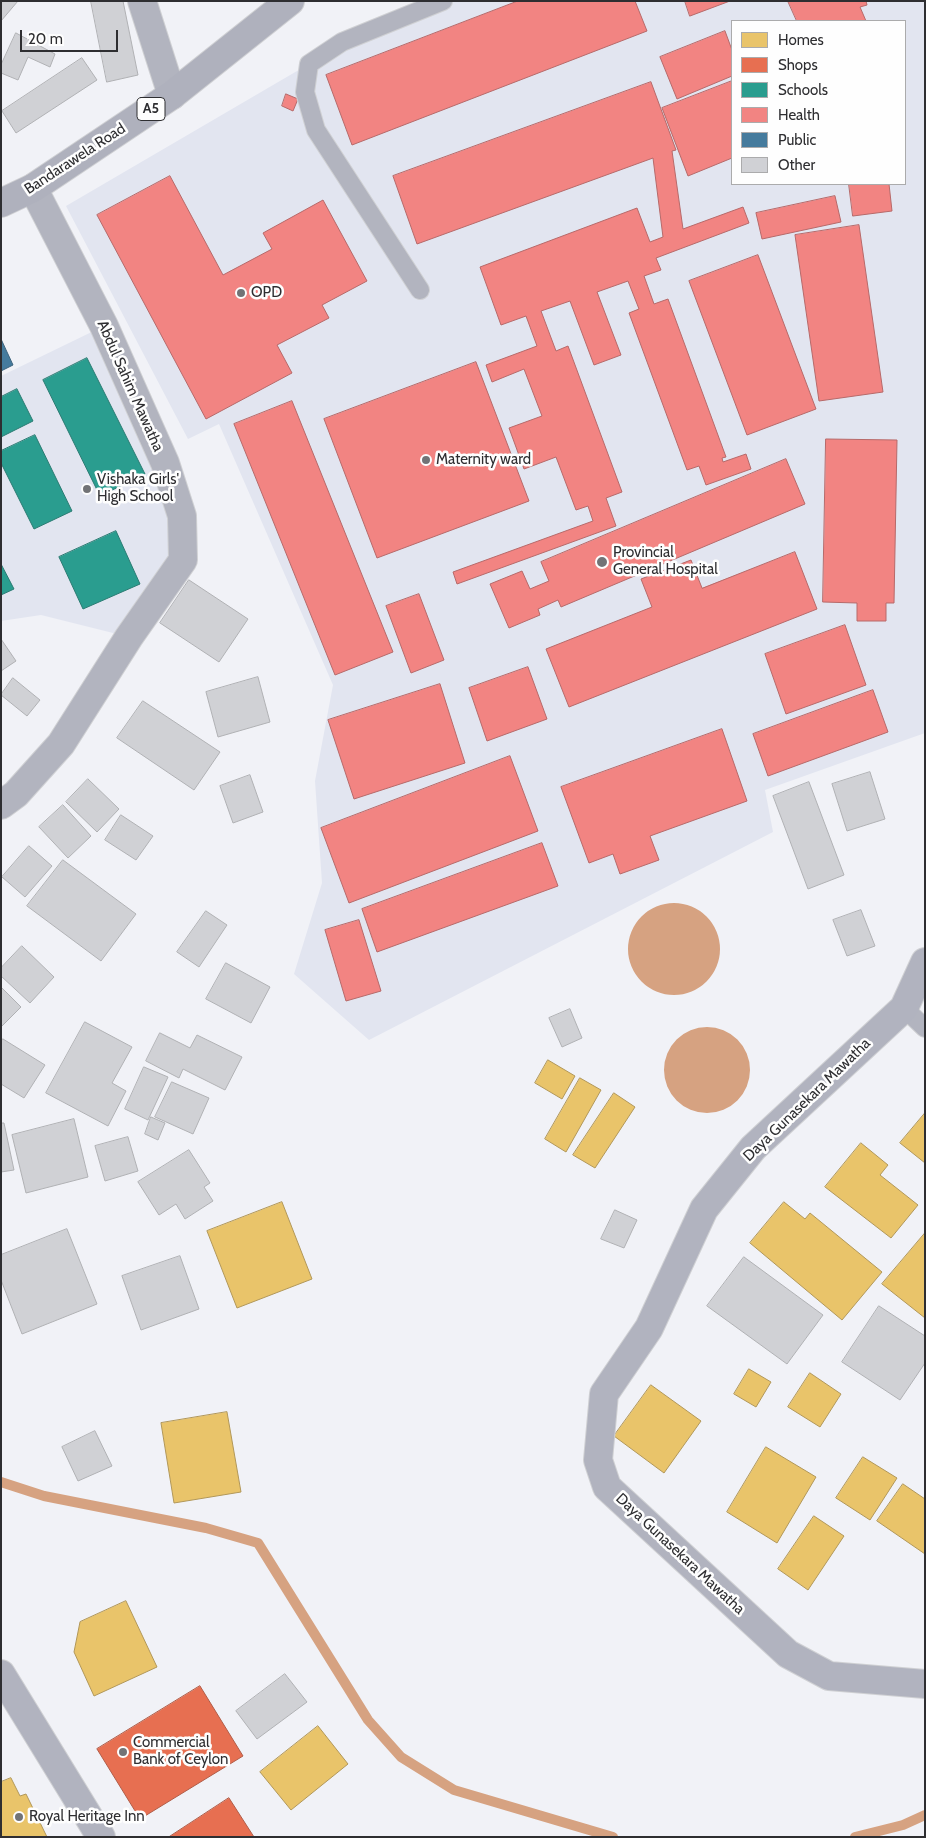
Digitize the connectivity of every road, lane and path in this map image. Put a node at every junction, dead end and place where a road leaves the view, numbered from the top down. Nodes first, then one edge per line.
1 (142, 1) edge
2 (290, 1) edge
3 (443, 1) edge
4 (172, 95) junction
5 (33, 188) junction
6 (1, 203) edge
7 (420, 290) dead end
8 (1, 805) edge
9 (925, 962) edge
10 (904, 1008) junction
11 (925, 1028) edge
12 (1, 1674) edge
13 (925, 1684) edge
14 (101, 1837) edge

1 - 4 street
2 - 4 highway, Bandarawela Road / A5
3 - 7 lane
4 - 5 highway, Bandarawela Road / A5
5 - 6 highway, Bandarawela Road / A5
5 - 8 street, Abdul Sahim Mawatha
9 - 10 street, Daya Gunasekara Mawatha
10 - 11 lane
10 - 13 street, Daya Gunasekara Mawatha
12 - 14 street

